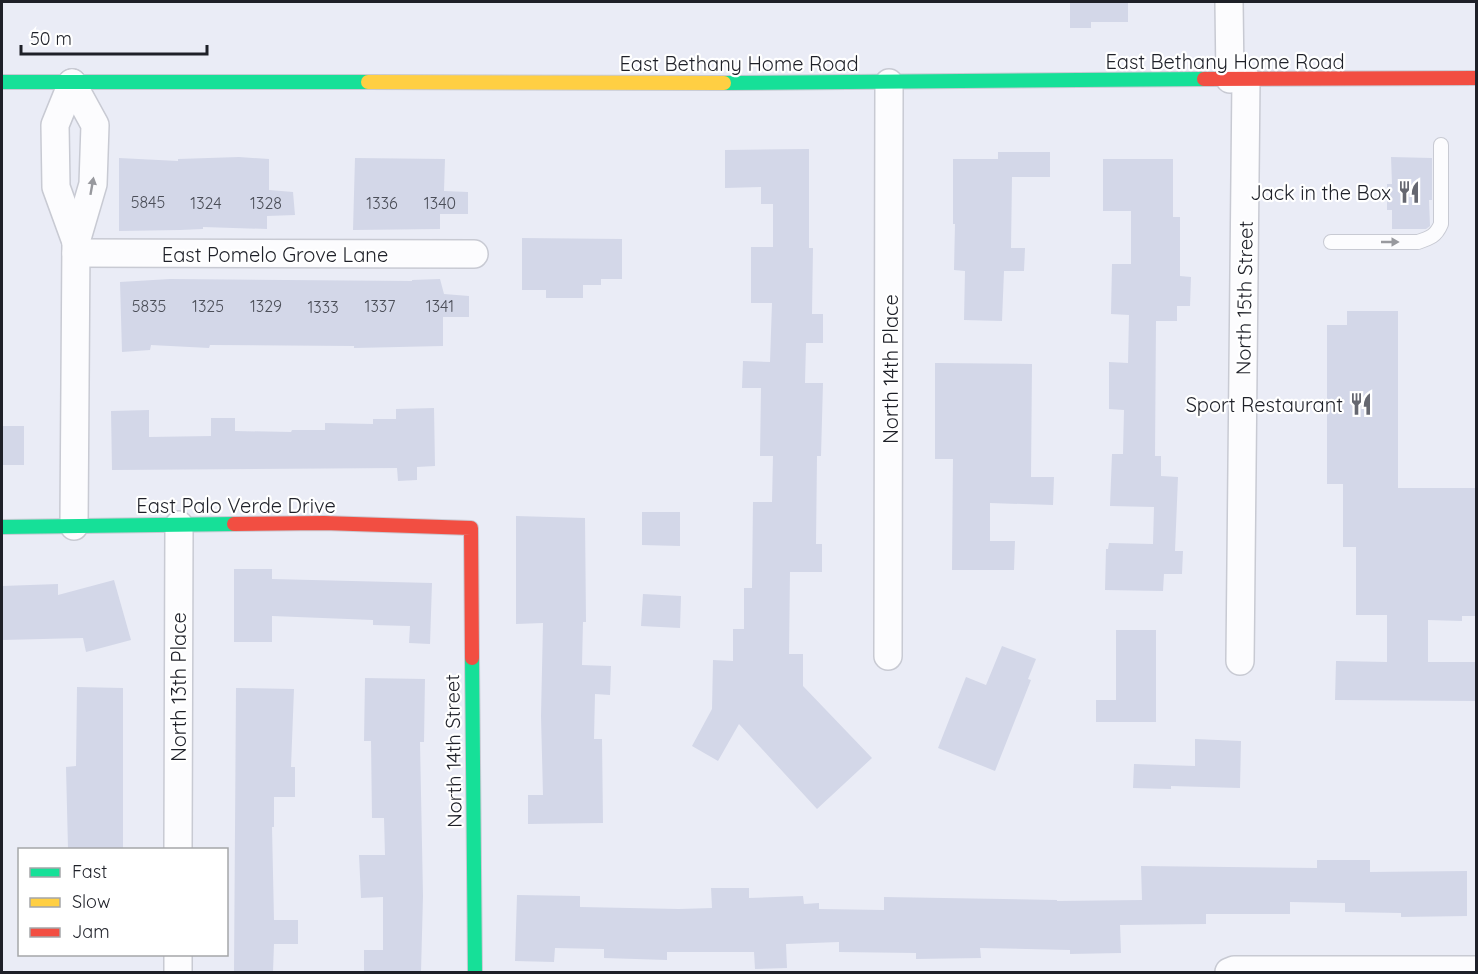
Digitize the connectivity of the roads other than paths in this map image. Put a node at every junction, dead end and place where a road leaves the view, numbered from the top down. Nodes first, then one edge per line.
1 (1230, 2) edge
2 (1476, 78) edge
3 (1238, 79) junction
4 (2, 82) edge
5 (72, 83) junction
6 (889, 83) junction
7 (1441, 145) dead end
8 (1331, 242) dead end
9 (76, 247) junction
10 (474, 254) dead end
11 (179, 525) junction
12 (2, 526) edge
13 (74, 526) junction
14 (471, 528) joint
15 (888, 656) dead end
16 (1240, 661) dead end
17 (178, 848) edge
18 (178, 956) edge
19 (1476, 970) edge
20 (178, 972) edge
21 (475, 972) edge
22 (1229, 972) edge

1 - 3 street, North 15th Street
2 - 3 main road, East Bethany Home Road
3 - 6 main road, East Bethany Home Road
3 - 16 street, North 15th Street
4 - 5 main road, East Bethany Home Road
5 - 6 main road, East Bethany Home Road
5 - 9 street
9 -> 5 street
6 - 15 street, North 14th Place
8 -> 7 lane
9 - 10 street, East Pomelo Grove Lane
9 - 13 street
11 - 13 main road, East Palo Verde Drive
11 - 14 main road, East Palo Verde Drive
11 - 17 street, North 13th Place
12 - 13 main road, East Palo Verde Drive
14 - 21 main road, North 14th Street
18 - 20 street
19 - 22 street

